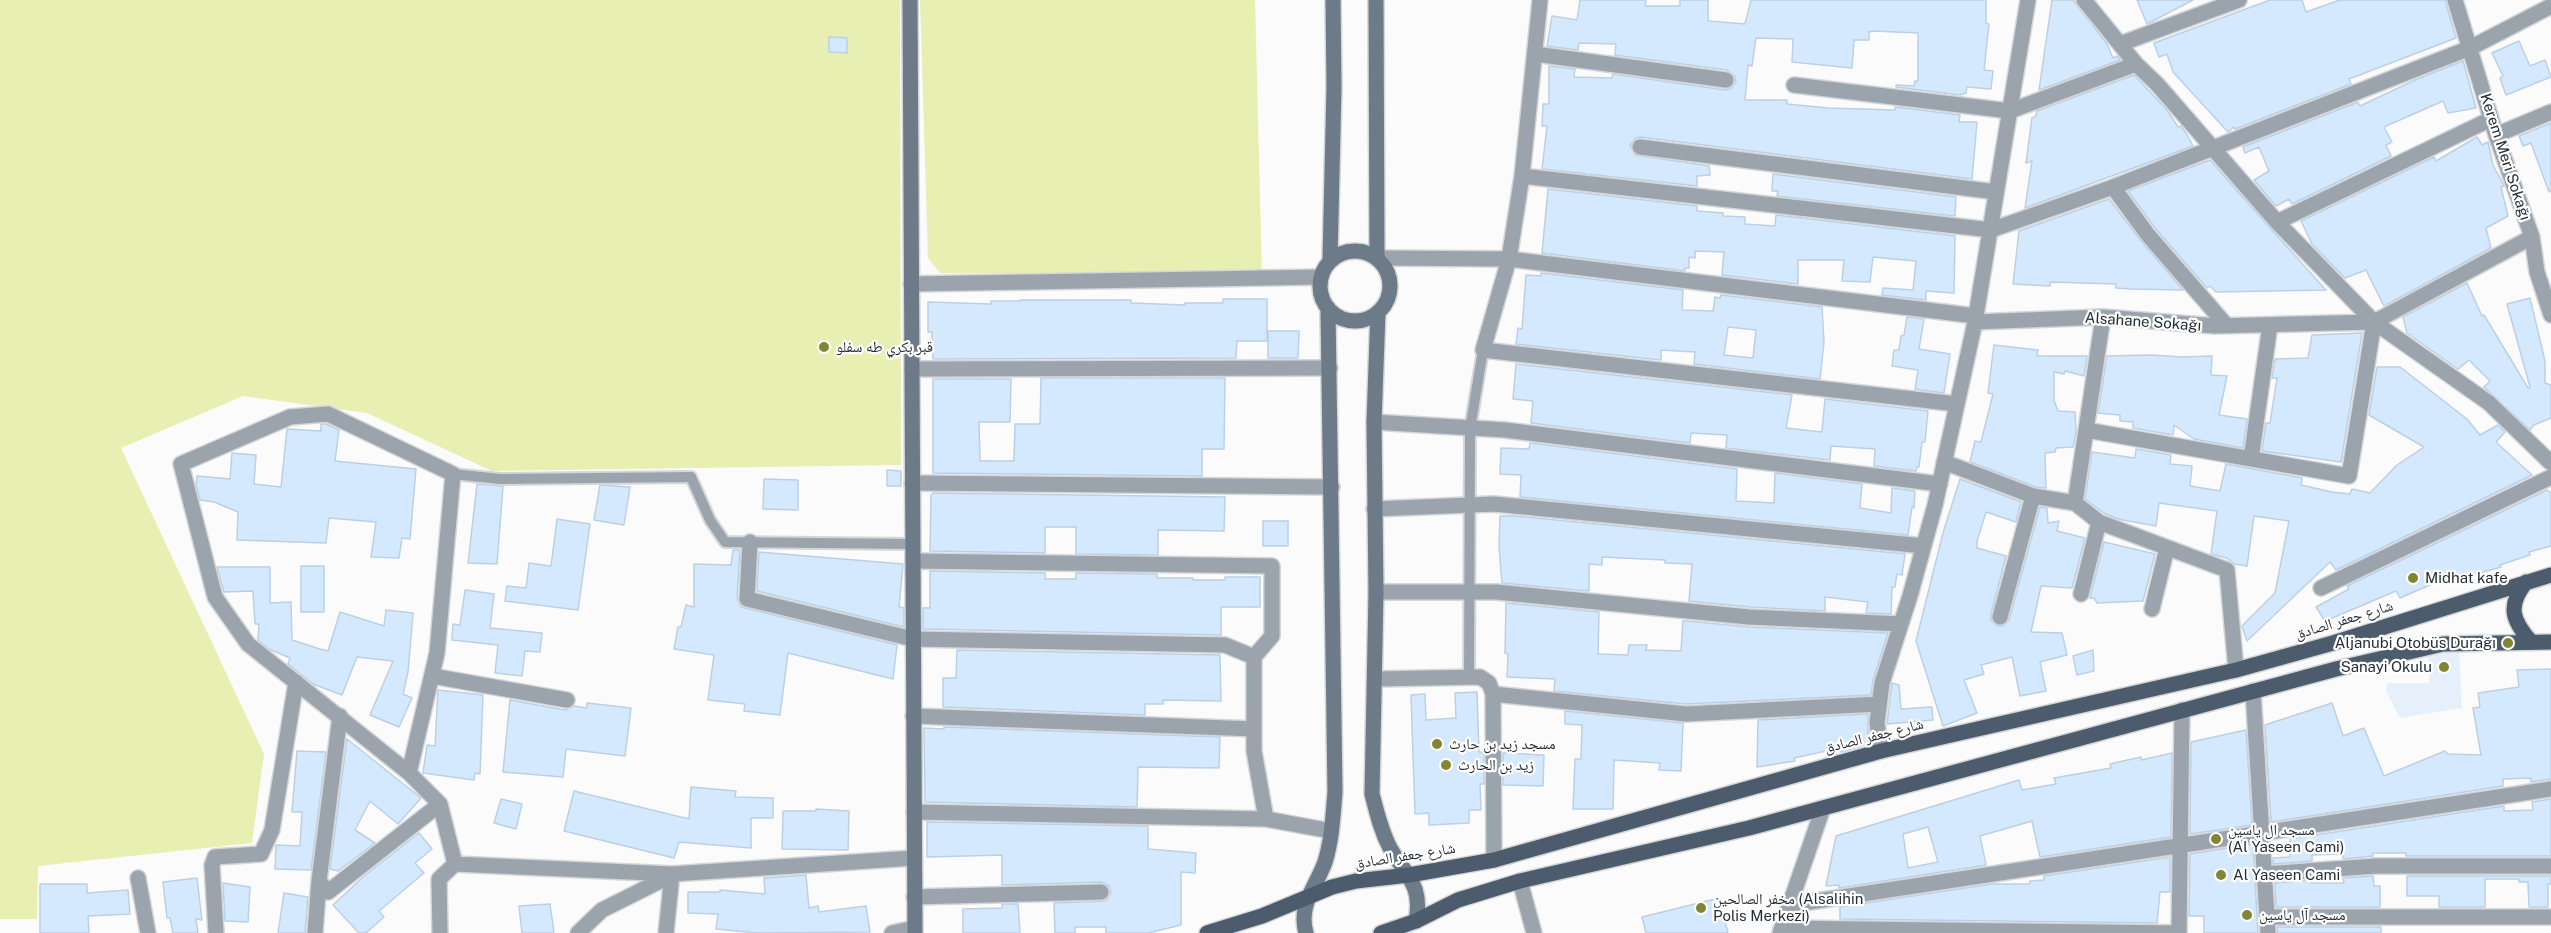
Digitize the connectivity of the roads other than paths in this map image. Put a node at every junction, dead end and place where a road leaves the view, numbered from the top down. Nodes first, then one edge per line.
1 (910, 0) edge
2 (1333, 0) edge
3 (1376, 0) edge
4 (1540, 0) edge
5 (2028, 0) edge
6 (2084, 0) edge
7 (2240, 0) edge
8 (2455, 0) edge
9 (2551, 6) edge
10 (2121, 44) junction
11 (2469, 48) junction
12 (1535, 54) junction
13 (2136, 64) junction
14 (1726, 80) dead end
15 (1794, 85) dead end
16 (2010, 111) junction
17 (2551, 112) edge
18 (2491, 119) junction
19 (2496, 135) junction
20 (1640, 147) dead end
21 (2211, 147) junction
22 (1522, 176) junction
23 (2113, 186) junction
24 (1996, 192) junction
25 (2277, 222) junction
26 (1991, 230) junction
27 (2532, 237) junction
28 (1377, 258) junction
29 (1509, 259) junction
30 (1330, 260) junction
31 (1321, 276) junction
32 (912, 284) junction
33 (1329, 309) junction
34 (1378, 312) junction
35 (2551, 315) edge
36 (2103, 316) junction
37 (1975, 319) junction
38 (2374, 322) junction
39 (2226, 325) junction
40 (2270, 325) junction
41 (1483, 350) junction
42 (1330, 368) junction
43 (912, 369) junction
44 (1957, 404) junction
45 (1374, 422) junction
46 (1470, 429) junction
47 (2086, 430) junction
48 (2251, 459) junction
49 (1944, 462) junction
50 (2551, 463) edge
51 (453, 474) junction
52 (2551, 477) edge
53 (912, 483) junction
54 (1940, 484) junction
55 (1332, 487) junction
56 (2033, 496) junction
57 (2075, 503) junction
58 (1470, 505) junction
59 (1374, 509) junction
60 (2099, 522) junction
61 (750, 543) junction
62 (912, 544) junction
63 (1924, 546) junction
64 (2167, 548) junction
65 (913, 561) junction
66 (2551, 575) edge
67 (2526, 582) junction
68 (2321, 588) dead end
69 (1376, 592) junction
70 (1469, 593) junction
71 (2081, 594) dead end
72 (2152, 609) dead end
73 (2000, 617) dead end
74 (1901, 624) junction
75 (913, 639) junction
76 (2531, 642) junction
77 (2551, 642) edge
78 (1254, 657) junction
79 (2236, 670) junction
80 (432, 676) junction
81 (1469, 677) junction
82 (1375, 679) junction
83 (296, 682) junction
84 (2253, 691) junction
85 (1493, 694) junction
86 (567, 700) dead end
87 (1879, 704) junction
88 (2182, 710) junction
89 (340, 716) junction
90 (914, 716) junction
91 (1254, 729) junction
92 (1881, 751) junction
93 (409, 773) junction
94 (2551, 789) edge
95 (440, 804) junction
96 (1823, 808) junction
97 (914, 812) junction
98 (1266, 819) junction
99 (1331, 831) junction
100 (2262, 832) junction
101 (2179, 845) junction
102 (914, 858) junction
103 (1494, 860) junction
104 (455, 864) junction
105 (2551, 866) edge
106 (2265, 873) junction
107 (672, 874) junction
108 (1409, 875) junction
109 (138, 878) dead end
110 (319, 881) junction
111 (1520, 881) junction
112 (1101, 892) dead end
113 (914, 897) junction
114 (1308, 897) junction
115 (1790, 905) junction
116 (2267, 917) junction
117 (2551, 917) edge
118 (1416, 921) junction
119 (915, 931) edge
120 (1781, 931) edge
121 (148, 933) edge
122 (216, 933) edge
123 (315, 933) edge
124 (440, 933) edge
125 (578, 933) edge
126 (666, 933) edge
127 (892, 933) edge
128 (1207, 933) edge
129 (1306, 933) edge
130 (1381, 933) edge
131 (1534, 933) edge
132 (2179, 933) edge
133 (2268, 933) edge

1 - 32 main road
2 - 30 main road
3 - 28 main road
4 - 12 street
5 - 16 street
6 - 10 street
7 - 10 street
8 - 11 street, Kerem Meri Sokağı
9 - 11 street
10 - 13 street
11 - 18 street, Kerem Meri Sokağı
11 - 21 street
12 - 14 street
12 - 22 street
13 - 16 street
13 - 21 street
15 - 16 street
16 - 24 street
17 - 19 street
18 - 19 street, Kerem Meri Sokağı
18 - 25 street
19 - 27 street, Kerem Meri Sokağı
20 - 24 street
21 - 23 street
21 - 25 street
22 - 26 street
22 - 29 street
23 - 26 street
23 - 39 street
24 - 26 street
25 - 38 street
26 - 37 street
27 - 35 street, Kerem Meri Sokağı
27 - 38 street
28 - 29 street, Alsahane Sokağı
28 - 30 main road
28 - 34 main road
29 - 37 street, Alsahane Sokağı
29 - 41 street
30 - 31 main road
31 - 32 street
31 - 33 main road
32 - 43 main road
33 - 34 main road
33 - 42 main road
34 - 45 main road
36 - 37 street, Alsahane Sokağı
36 - 39 street, Alsahane Sokağı
36 - 47 street
37 - 44 street
38 - 40 street, Alsahane Sokağı
38 - 48 street
38 - 50 street
39 - 40 street, Alsahane Sokağı
40 - 48 street
41 - 44 street
41 - 46 lane
42 - 43 street
42 - 55 main road
43 - 53 main road
44 - 49 street
45 - 46 street
45 - 59 main road
46 - 54 street
46 - 58 lane
47 - 48 street
47 - 57 street
49 - 54 street
49 - 56 street
51 - 61 lane
51 - 80 street
51 - 83 street
52 - 68 street
53 - 55 street
53 - 62 main road
54 - 63 street
55 - 99 main road
56 - 57 street
56 - 73 street
57 - 60 street
58 - 59 street
58 - 63 street
58 - 70 lane
59 - 69 main road
60 - 64 street
60 - 71 street
61 - 62 lane
61 - 75 street
62 - 65 main road
63 - 74 street
64 - 72 street
64 - 79 street
65 - 75 main road
65 - 78 street
66 - 67 main road, شارع جعفر الصادق
67 - 76 main road
67 - 79 main road, شارع جعفر الصادق
69 - 70 street
69 - 82 main road
70 - 74 street
70 - 81 lane
74 - 87 street
75 - 78 street
75 - 90 main road
76 - 77 main road
76 - 84 main road
78 - 91 street
79 - 92 main road, شارع جعفر الصادق
80 - 86 street
80 - 93 street
81 - 82 street
81 - 85 street
82 - 108 main road
83 - 89 street
83 - 122 street
84 - 88 main road
84 - 100 street
85 - 87 street
85 - 103 street
87 - 92 street
88 - 96 main road
88 - 101 street
89 - 93 street
89 - 110 street
90 - 91 street
90 - 97 main road
91 - 98 street
92 - 103 main road, شارع جعفر الصادق
93 - 95 street
94 - 100 street
95 - 104 street
95 - 110 street
96 - 111 main road
96 - 115 street
97 - 98 street
97 - 102 main road
98 - 99 street
99 - 114 main road
100 - 101 street
100 - 106 street
101 - 115 street
101 - 132 street
102 - 107 street
102 - 113 main road
103 - 108 main road, شارع جعفر الصادق
104 - 107 street
104 - 124 street
105 - 106 street
106 - 116 street
107 - 125 street
107 - 126 street
108 - 114 main road, شارع جعفر الصادق
108 - 118 main road
109 - 121 street
110 - 123 street
111 - 118 main road
111 - 131 street
112 - 113 street
113 - 119 main road
114 - 128 main road, شارع جعفر الصادق
114 - 129 main road
115 - 120 street
116 - 117 street
116 - 133 street
118 - 130 main road
119 - 127 street
120 - 132 street

